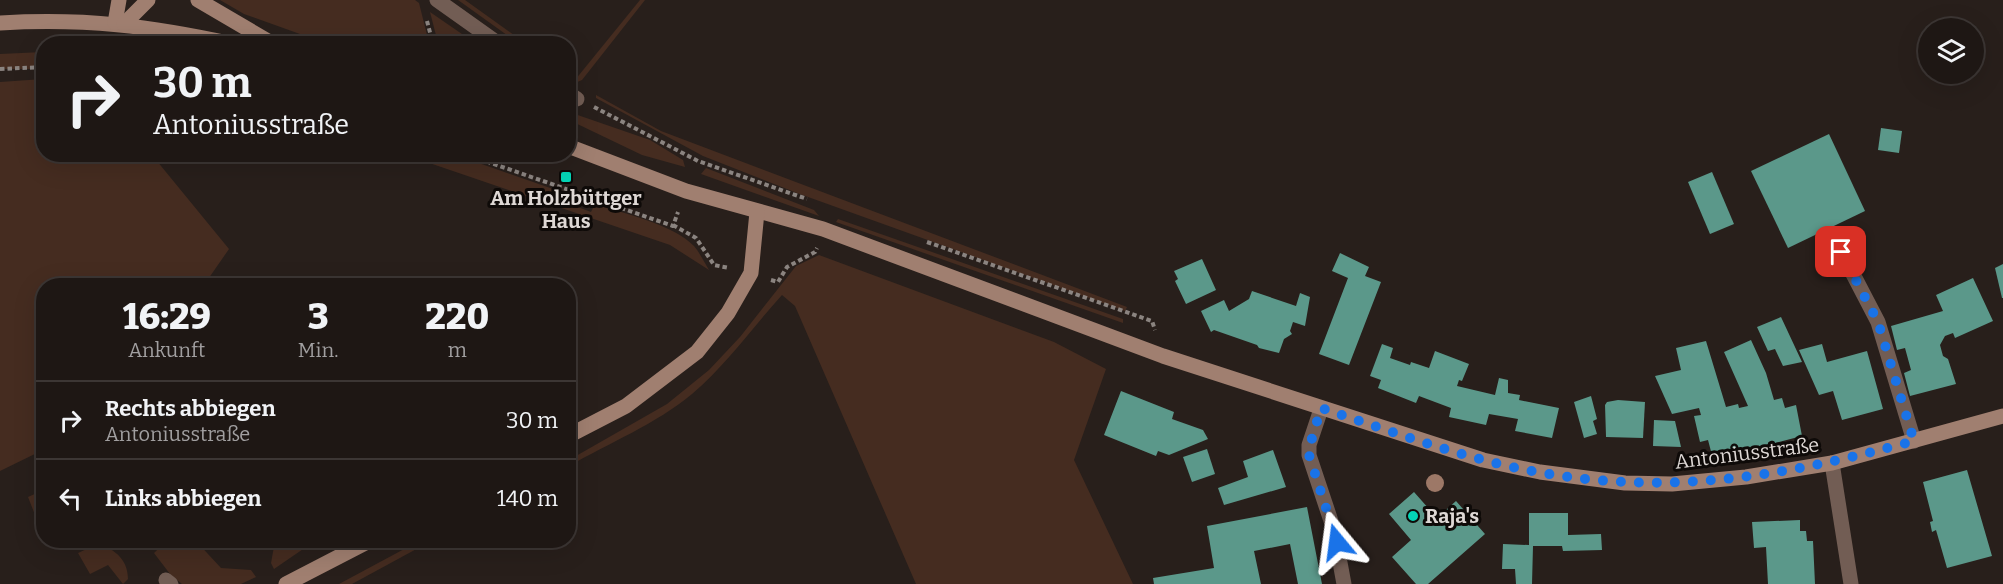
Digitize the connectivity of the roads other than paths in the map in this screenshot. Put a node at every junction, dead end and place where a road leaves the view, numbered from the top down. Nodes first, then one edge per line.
1 (119, 0) edge
2 (148, 0) edge
3 (198, 0) edge
4 (437, 0) edge
5 (0, 23) edge
6 (120, 23) junction
7 (190, 36) edge
8 (259, 36) edge
9 (488, 36) edge
10 (576, 149) edge
11 (757, 212) junction
12 (1841, 252) dead end
13 (1321, 408) junction
14 (2003, 416) edge
15 (576, 432) edge
16 (1914, 441) junction
17 (1832, 463) junction
18 (356, 548) edge
19 (286, 584) edge
20 (1344, 584) edge
21 (1851, 584) edge

1 - 6 street
2 - 6 street
3 - 8 street
4 - 9 street
5 - 6 street
6 - 7 street
10 - 11 street, Antoniusstraße
11 - 13 street, Antoniusstraße
11 - 15 street
12 - 16 street
13 - 17 street, Antoniusstraße
13 - 20 street
14 - 16 street, Antoniusstraße
16 - 17 street, Antoniusstraße
17 - 21 street
18 - 19 street

